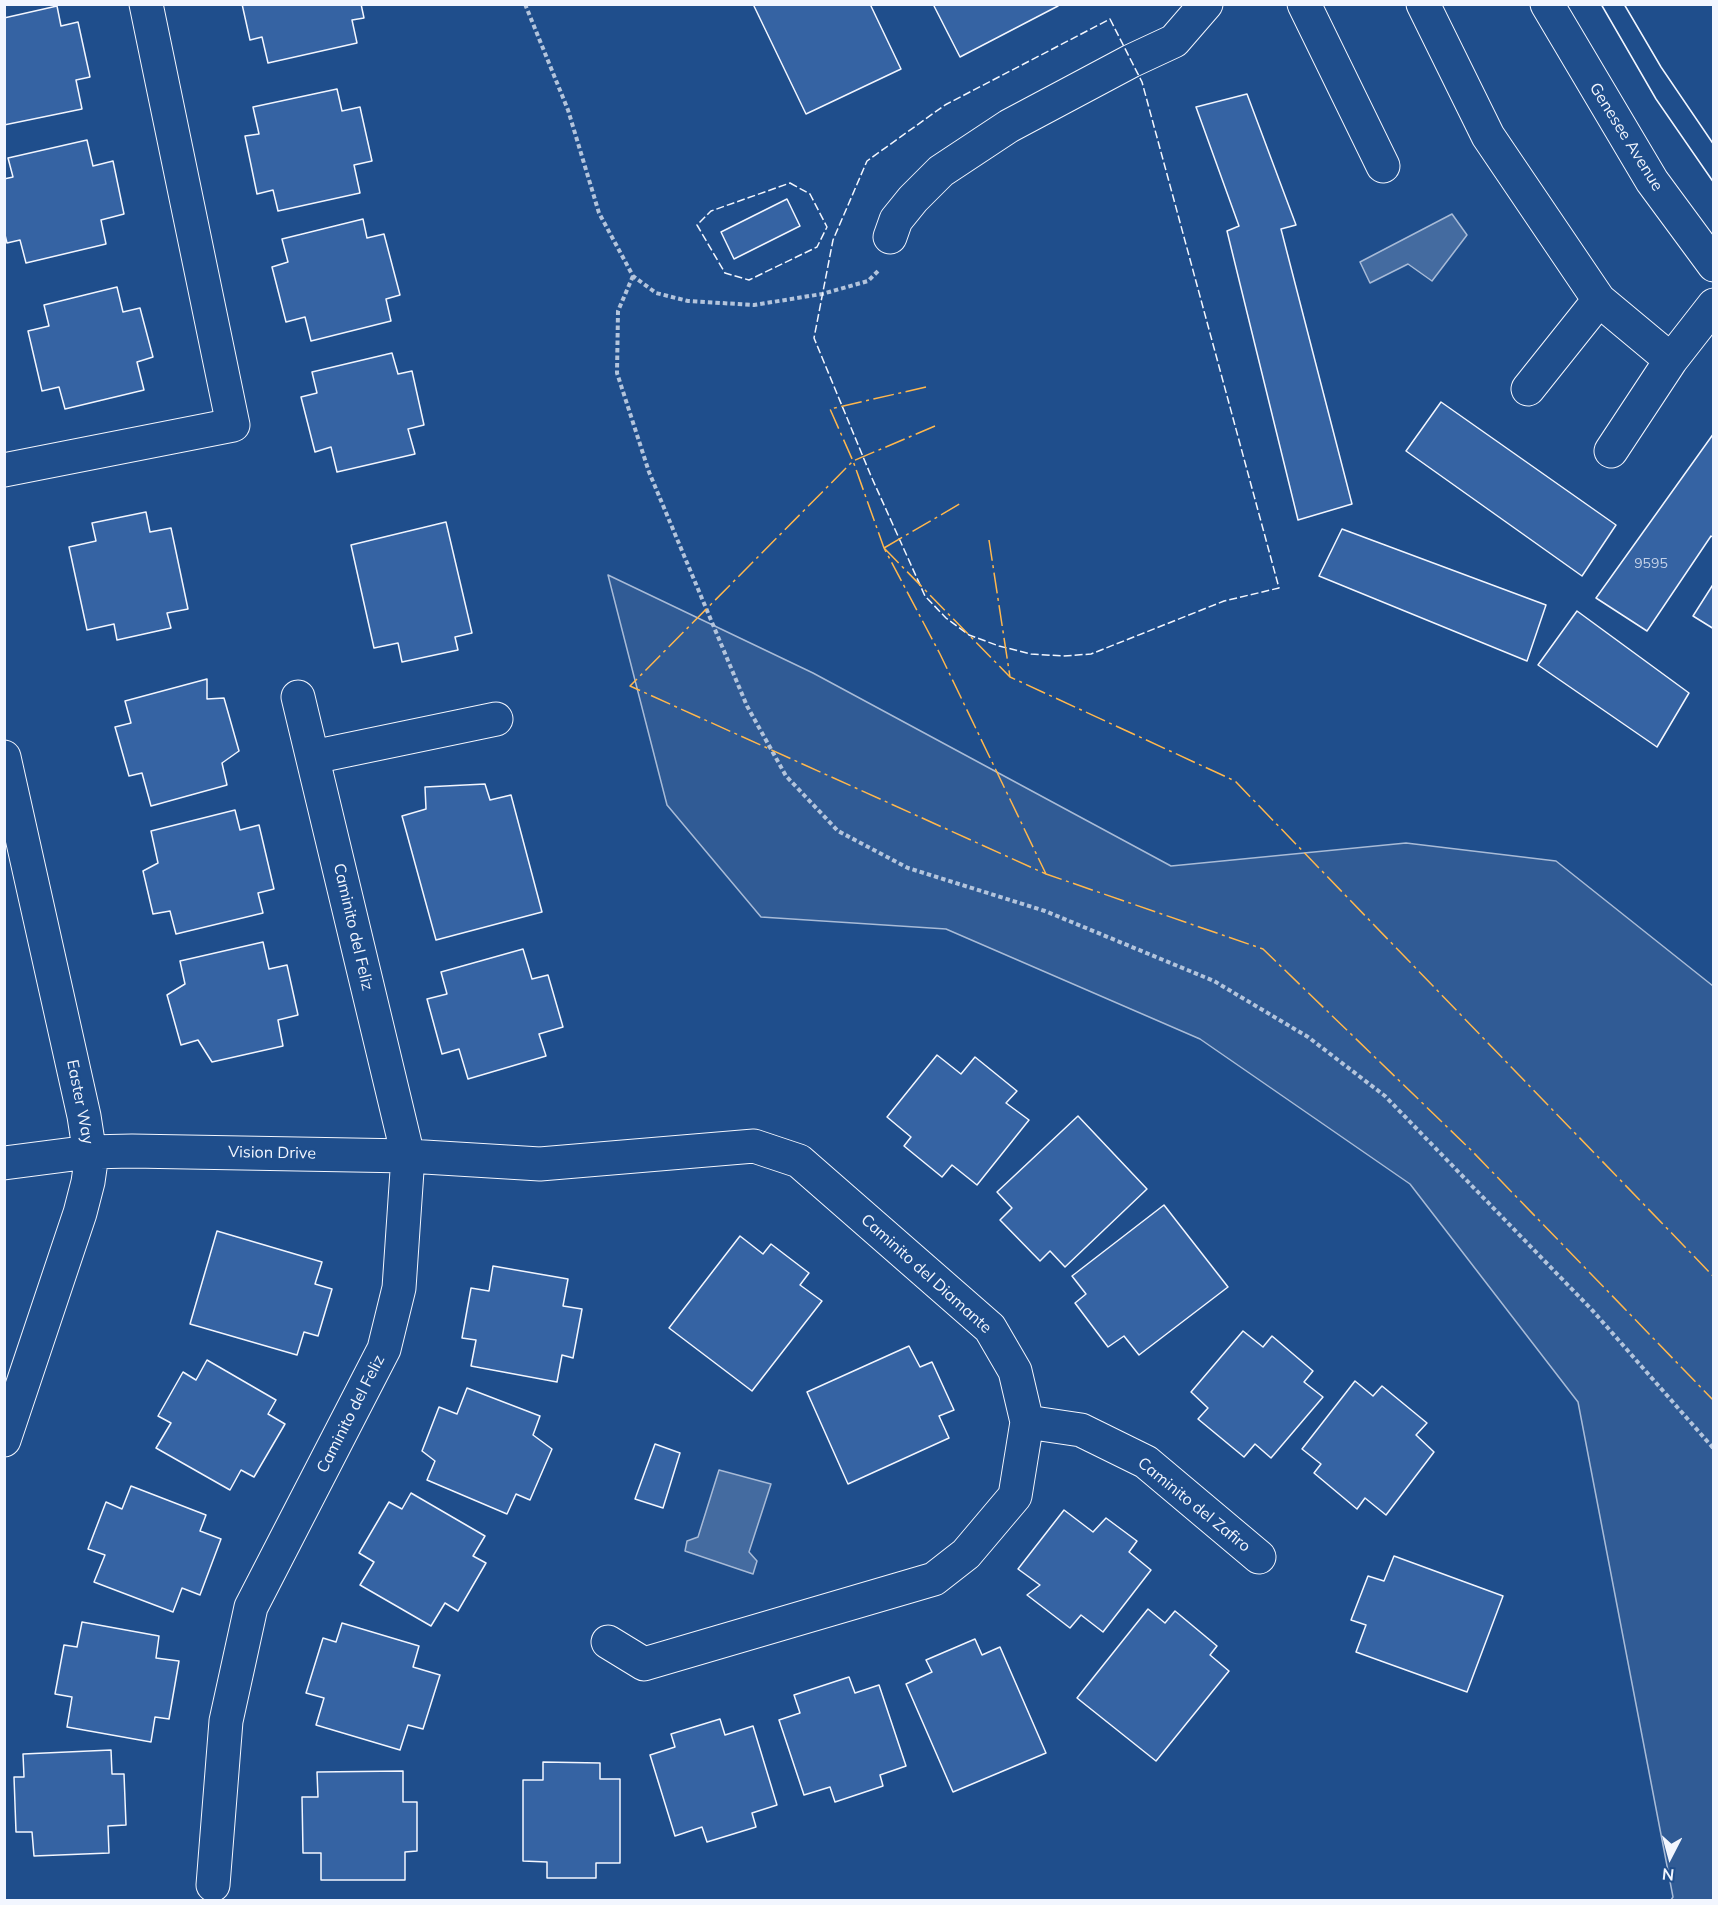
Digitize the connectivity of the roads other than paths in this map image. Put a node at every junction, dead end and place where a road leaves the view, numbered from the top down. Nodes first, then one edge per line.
1 (146, 4) edge
2 (1206, 4) edge
3 (1304, 4) edge
4 (1423, 4) edge
5 (1547, 4) edge
6 (1383, 166) dead end
7 (890, 237) road end
8 (1713, 265) edge
9 (1599, 300) junction
10 (1713, 305) edge
11 (1671, 360) junction
12 (1528, 389) dead end
13 (1611, 451) dead end
14 (4, 470) edge
15 (298, 697) dead end
16 (496, 719) dead end
17 (4, 757) edge
18 (313, 757) junction
19 (89, 1152) junction
20 (408, 1156) junction
21 (4, 1163) edge
22 (540, 1164) joint
23 (1027, 1422) junction
24 (4, 1440) edge
25 (1259, 1557) dead end
26 (608, 1642) dead end
27 (213, 1886) dead end

1 - 14 street
2 - 7 street
3 - 6 street
4 - 9 street
5 - 8 street, Genesee Avenue
9 - 11 street
9 - 12 street
10 - 11 street
11 - 13 street
15 - 18 street, Caminito del Feliz
16 - 18 street
17 - 19 street, Easter Way
18 - 20 street, Caminito del Feliz
19 - 20 street, Vision Drive
19 - 21 street, Vision Drive
19 - 24 street, Easter Way
20 - 22 street, Vision Drive
20 - 27 street, Caminito del Feliz
22 - 23 street, Caminito del Diamante
23 - 25 street, Caminito del Zafiro
23 - 26 street, Caminito del Diamante

